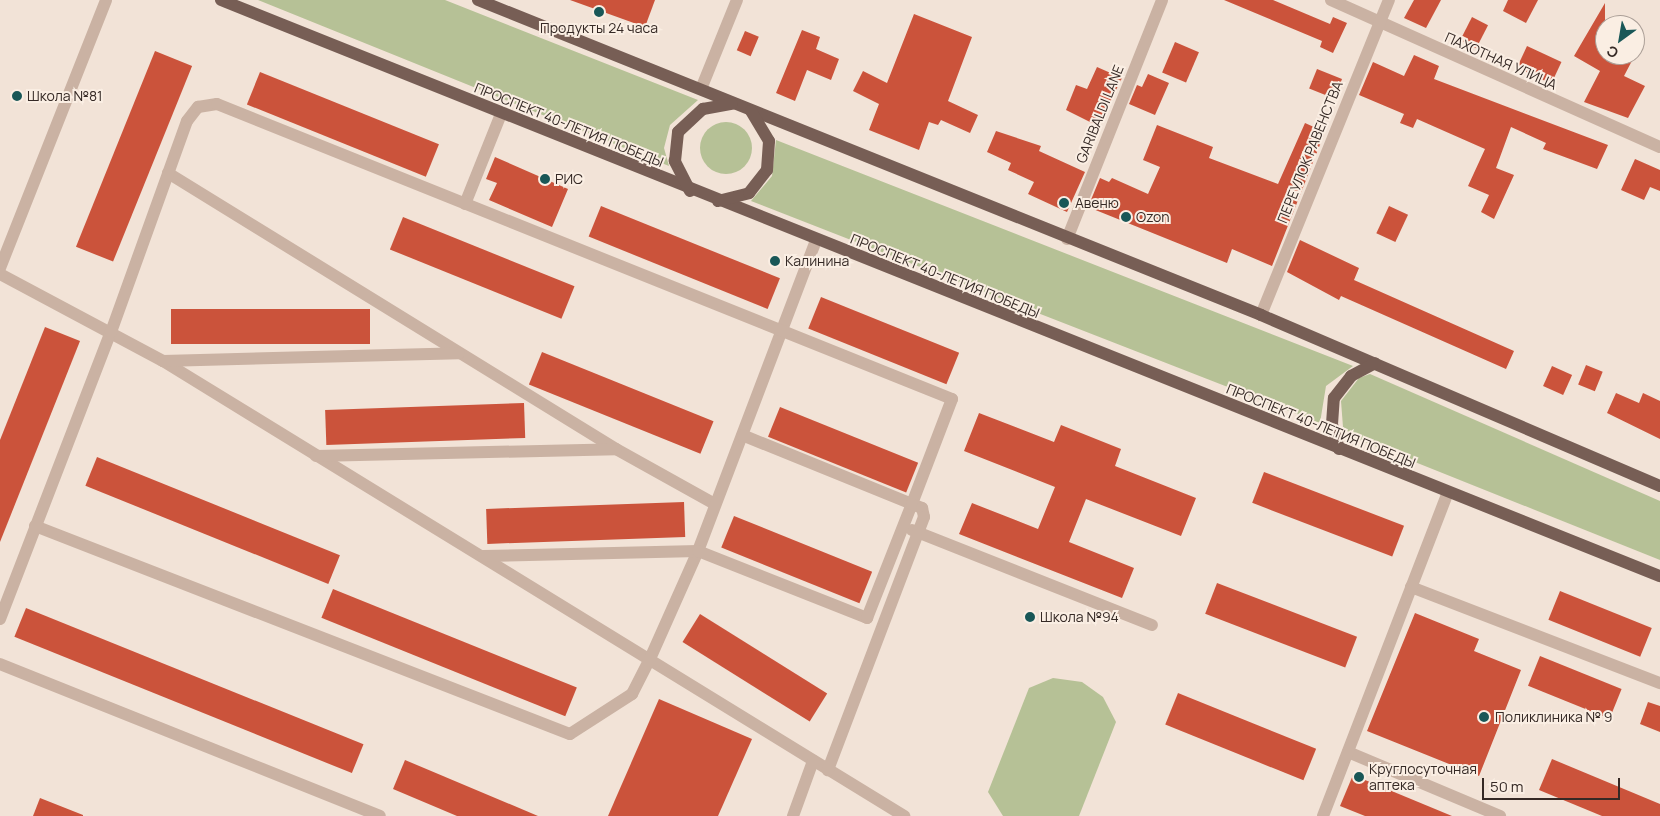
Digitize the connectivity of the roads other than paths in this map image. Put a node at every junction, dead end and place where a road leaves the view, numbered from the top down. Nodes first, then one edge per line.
1 (106, 0) edge
2 (221, 0) edge
3 (478, 0) edge
4 (737, 0) edge
5 (1162, 0) edge
6 (1331, 0) edge
7 (1389, 0) edge
8 (1379, 22) junction
9 (701, 89) junction
10 (734, 104) junction
11 (751, 111) junction
12 (501, 114) junction
13 (1660, 147) edge
14 (168, 173) junction
15 (690, 191) junction
16 (716, 201) junction
17 (465, 204) junction
18 (1067, 239) junction
19 (816, 240) junction
20 (3, 249) edge
21 (0, 268) edge
22 (0, 274) edge
23 (1261, 315) junction
24 (782, 330) junction
25 (111, 332) junction
26 (459, 353) junction
27 (163, 360) junction
28 (1375, 363) junction
29 (742, 436) junction
30 (1339, 449) junction
31 (616, 450) junction
32 (315, 456) junction
33 (1660, 486) edge
34 (1448, 492) junction
35 (715, 504) junction
36 (912, 504) junction
37 (35, 526) junction
38 (903, 526) junction
39 (919, 532) junction
40 (698, 551) junction
41 (483, 556) junction
42 (1660, 576) edge
43 (1411, 587) junction
44 (0, 619) edge
45 (1152, 626) dead end
46 (649, 661) junction
47 (0, 664) edge
48 (1660, 683) edge
49 (1348, 752) junction
50 (813, 761) junction
51 (828, 770) junction
52 (380, 816) edge
53 (794, 816) edge
54 (904, 816) edge
55 (1323, 816) edge
56 (1500, 816) edge

1 - 20 street
2 - 12 main road, ПРОСПЕКТ 40-ЛЕТИЯ ПОБЕДЫ
3 - 9 main road
4 - 9 street
5 - 18 street, GARIBALDI LANE
6 - 8 street, ПАХОТНАЯ УЛИЦА
7 - 8 street, ПЕРЕУЛОК РАВЕНСТВА
8 - 13 street, ПАХОТНАЯ УЛИЦА
8 - 23 street, ПЕРЕУЛОК РАВЕНСТВА
9 - 10 main road
10 - 11 main road
10 - 15 main road
11 - 16 main road
11 - 18 main road
12 - 15 main road, ПРОСПЕКТ 40-ЛЕТИЯ ПОБЕДЫ
12 - 17 street
14 - 17 street
14 - 25 street
14 - 26 street
15 - 16 main road, ПРОСПЕКТ 40-ЛЕТИЯ ПОБЕДЫ
16 - 19 main road, ПРОСПЕКТ 40-ЛЕТИЯ ПОБЕДЫ
17 - 24 street
18 - 23 main road
19 - 24 street
19 - 30 main road, ПРОСПЕКТ 40-ЛЕТИЯ ПОБЕДЫ
20 - 21 street
22 - 25 street
23 - 28 main road
24 - 29 street
24 - 36 street
25 - 27 street
25 - 37 street
26 - 27 street
26 - 31 street
27 - 32 street
28 - 30 main road
28 - 33 main road
29 - 35 street
29 - 36 street
30 - 34 main road, ПРОСПЕКТ 40-ЛЕТИЯ ПОБЕДЫ
31 - 32 street
31 - 35 street
32 - 41 street
34 - 42 main road, ПРОСПЕКТ 40-ЛЕТИЯ ПОБЕДЫ
34 - 43 street
35 - 40 street
36 - 38 street
36 - 39 street
37 - 44 street
37 - 46 street
38 - 39 street
38 - 40 street
39 - 45 street
39 - 51 street
40 - 41 street
40 - 46 street
41 - 46 street
43 - 48 street
43 - 49 street
46 - 50 street
47 - 52 street
49 - 55 street
49 - 56 street
50 - 51 street
50 - 53 street
51 - 54 street

